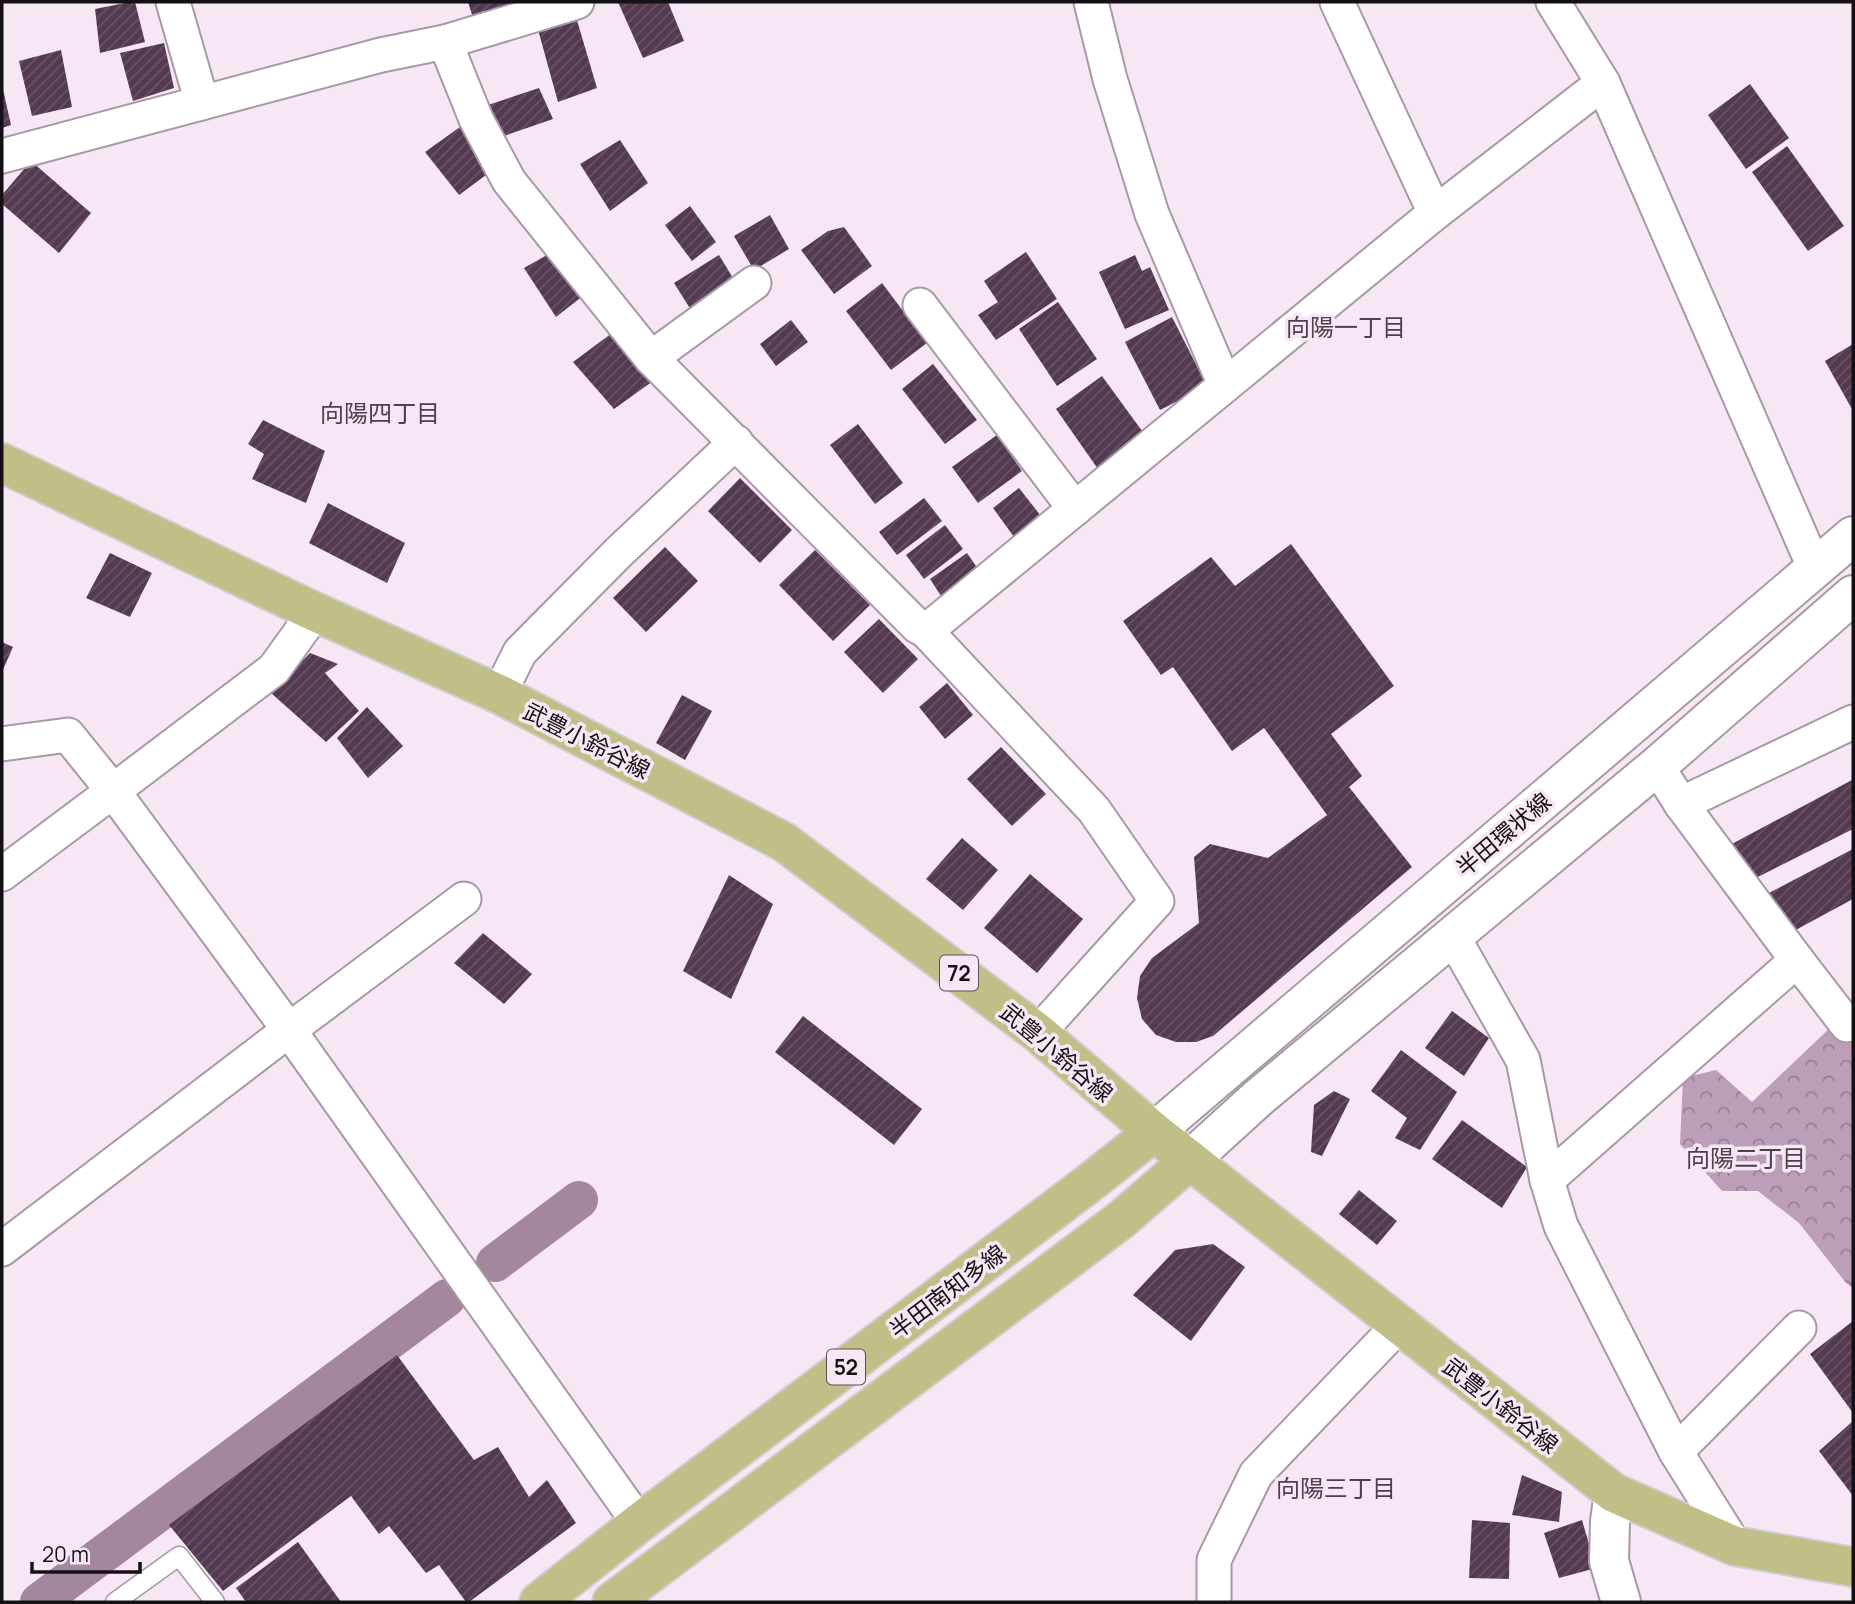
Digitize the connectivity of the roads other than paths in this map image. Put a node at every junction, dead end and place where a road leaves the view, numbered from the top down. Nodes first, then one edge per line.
1 (173, 2) edge
2 (577, 2) edge
3 (1091, 2) edge
4 (1337, 2) edge
5 (1553, 2) edge
6 (445, 42) junction
7 (1603, 83) junction
8 (202, 103) junction
9 (2, 156) edge
10 (1435, 213) junction
11 (754, 283) dead end
12 (920, 305) dead end
13 (651, 358) junction
14 (1225, 385) junction
15 (736, 442) junction
16 (2, 463) edge
17 (1075, 509) junction
18 (1853, 536) edge
19 (1815, 569) junction
20 (1853, 595) edge
21 (315, 612) junction
22 (926, 632) junction
23 (499, 694) junction
24 (1853, 722) edge
25 (2, 744) edge
26 (1657, 766) junction
27 (113, 792) junction
28 (1681, 804) junction
29 (2, 874) edge
30 (464, 900) dead end
31 (1453, 937) junction
32 (1797, 960) junction
33 (289, 1030) junction
34 (1851, 1031) edge
35 (1038, 1033) junction
36 (1154, 1132) junction
37 (1191, 1160) junction
38 (1547, 1180) junction
39 (2, 1249) edge
40 (1399, 1325) junction
41 (1799, 1328) dead end
42 (1676, 1452) junction
43 (1614, 1493) junction
44 (639, 1523) junction
45 (1735, 1546) junction
46 (1853, 1567) edge
47 (115, 1602) edge
48 (215, 1602) edge
49 (539, 1602) edge
50 (612, 1602) edge
51 (1214, 1602) edge
52 (1621, 1602) edge

1 - 8 street
2 - 6 street
3 - 14 street
4 - 10 street
5 - 7 street
6 - 8 street
6 - 13 street
7 - 10 street
7 - 19 street
8 - 9 street
10 - 14 street
11 - 13 street
12 - 17 street
13 - 15 street
14 - 17 street
15 - 22 street
15 - 23 street
16 - 21 main road, 武豊小鈴谷線 / 72
17 - 22 street
18 - 19 main road, 半田環状線
19 - 36 main road, 半田環状線
20 - 26 main road, 半田環状線
21 - 23 main road, 武豊小鈴谷線 / 72
21 - 27 street
22 - 35 street
23 - 35 main road, 武豊小鈴谷線 / 72
24 - 28 street
25 - 27 street
26 - 28 street
26 - 31 main road, 半田環状線
27 - 29 street
27 - 33 street
28 - 32 street
30 - 33 street
31 - 37 main road, 半田環状線
31 - 38 street
32 - 34 street
32 - 38 street
33 - 39 street
33 - 44 street
35 - 36 main road, 武豊小鈴谷線 / 72
36 - 37 main road, 武豊小鈴谷線 / 72
36 - 44 main road, 半田南知多線 / 52
37 - 40 main road, 武豊小鈴谷線 / 72
37 - 50 main road, 半田南知多線 / 52
38 - 42 street
40 - 43 main road, 武豊小鈴谷線 / 72
40 - 51 street
41 - 42 street
42 - 45 street
43 - 45 main road, 武豊小鈴谷線 / 72
43 - 52 main road
44 - 49 main road, 半田南知多線 / 52
45 - 46 main road, 武豊小鈴谷線 / 72
47 - 48 lane

